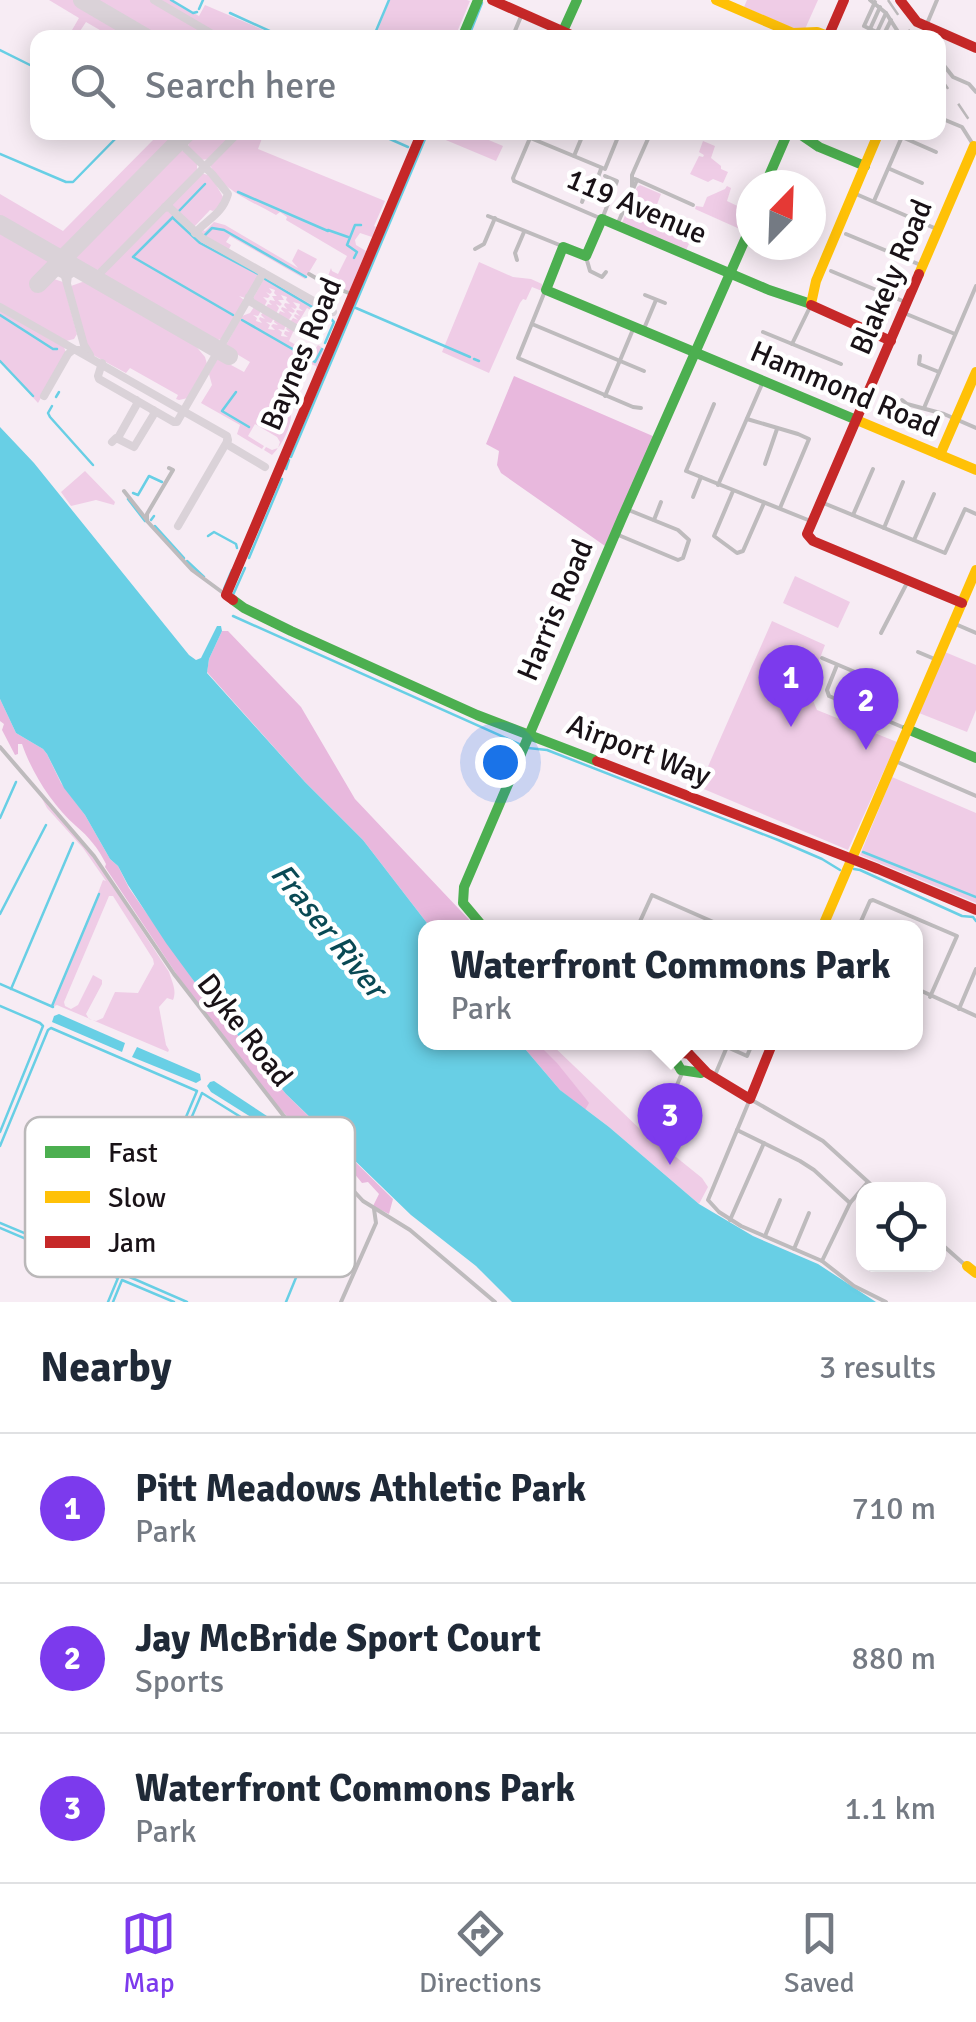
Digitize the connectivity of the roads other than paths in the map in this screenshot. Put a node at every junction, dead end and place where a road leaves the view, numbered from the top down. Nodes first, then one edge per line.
1 (478, 0) edge
2 (492, 0) edge
3 (577, 0) edge
4 (716, 0) edge
5 (846, 0) edge
6 (900, 0) edge
7 (937, 0) edge
8 (873, 1) edge
9 (880, 7) junction
10 (886, 13) junction
11 (522, 14) junction
12 (890, 20) junction
13 (926, 26) junction
14 (870, 29) joint
15 (465, 30) edge
16 (515, 30) edge
17 (561, 30) edge
18 (563, 30) edge
19 (779, 30) edge
20 (834, 30) edge
21 (882, 30) edge
22 (884, 30) edge
23 (897, 30) edge
24 (935, 30) edge
25 (946, 35) edge
26 (976, 48) edge
27 (946, 69) edge
28 (976, 92) edge
29 (946, 121) edge
30 (419, 140) edge
31 (529, 140) edge
32 (535, 140) edge
33 (581, 140) edge
34 (617, 140) edge
35 (648, 140) edge
36 (788, 140) edge
37 (807, 140) edge
38 (877, 140) edge
39 (901, 140) edge
40 (914, 140) edge
41 (974, 146) edge
42 (936, 152) dead end
43 (574, 156) junction
44 (868, 161) junction
45 (889, 168) junction
46 (773, 170) edge
47 (604, 171) junction
48 (636, 182) junction
49 (922, 183) dead end
50 (594, 188) dead end
51 (851, 199) junction
52 (582, 202) dead end
53 (874, 202) junction
54 (608, 204) junction
55 (693, 205) dead end
56 (488, 216) dead end
57 (494, 218) junction
58 (602, 219) junction
59 (617, 226) junction
60 (525, 230) junction
61 (939, 230) junction
62 (846, 234) dead end
63 (563, 246) junction
64 (476, 249) dead end
65 (736, 257) edge
66 (584, 259) junction
67 (517, 260) dead end
68 (923, 266) junction
69 (831, 270) dead end
70 (606, 272) dead end
71 (729, 273) junction
72 (308, 274) dead end
73 (594, 274) junction
74 (590, 284) dead end
75 (976, 286) edge
76 (546, 290) junction
77 (645, 295) dead end
78 (354, 296) junction
79 (656, 300) junction
80 (665, 303) dead end
81 (808, 307) junction
82 (905, 308) junction
83 (532, 324) junction
84 (638, 329) junction
85 (763, 332) dead end
86 (955, 334) junction
87 (891, 341) junction
88 (792, 344) junction
89 (697, 348) junction
90 (920, 356) dead end
91 (620, 361) junction
92 (841, 364) dead end
93 (644, 372) dead end
94 (939, 372) junction
95 (976, 372) edge
96 (763, 381) junction
97 (606, 396) junction
98 (902, 400) dead end
99 (714, 404) dead end
100 (641, 408) dead end
101 (924, 408) junction
102 (747, 419) junction
103 (956, 419) junction
104 (857, 420) junction
105 (976, 428) edge
106 (777, 429) junction
107 (940, 455) junction
108 (764, 464) dead end
109 (169, 468) dead end
110 (874, 469) dead end
111 (976, 470) edge
112 (701, 478) junction
113 (903, 482) dead end
114 (718, 484) junction
115 (124, 491) dead end
116 (733, 491) junction
117 (934, 494) dead end
118 (693, 497) dead end
119 (661, 502) dead end
120 (822, 502) junction
121 (764, 503) junction
122 (780, 508) junction
123 (626, 509) junction
124 (976, 514) edge
125 (853, 516) junction
126 (654, 520) junction
127 (148, 522) junction
128 (813, 522) junction
129 (884, 528) junction
130 (616, 534) junction
131 (914, 540) junction
132 (976, 570) edge
133 (908, 581) junction
134 (226, 596) junction
135 (962, 603) junction
136 (953, 623) junction
137 (881, 633) dead end
138 (976, 633) edge
139 (918, 652) dead end
140 (822, 658) dead end
141 (938, 660) junction
142 (838, 665) junction
143 (875, 716) junction
144 (906, 730) junction
145 (529, 734) junction
146 (0, 747) edge
147 (976, 758) edge
148 (894, 760) junction
149 (976, 796) edge
150 (851, 859) junction
151 (976, 910) edge
152 (477, 920) edge
153 (641, 920) edge
154 (704, 920) edge
155 (825, 920) edge
156 (862, 920) edge
157 (919, 920) edge
158 (923, 922) edge
159 (976, 969) edge
160 (923, 993) edge
161 (930, 997) junction
162 (959, 1009) junction
163 (976, 1016) edge
164 (661, 1050) edge
165 (691, 1050) edge
166 (726, 1050) edge
167 (770, 1050) edge
168 (689, 1055) junction
169 (675, 1057) junction
170 (691, 1069) junction
171 (714, 1078) junction
172 (748, 1097) junction
173 (646, 1116) dead end
174 (285, 1117) edge
175 (661, 1122) junction
176 (680, 1130) dead end
177 (737, 1130) junction
178 (764, 1143) junction
179 (868, 1182) edge
180 (355, 1192) edge
181 (856, 1196) edge
182 (780, 1200) dead end
183 (850, 1203) junction
184 (374, 1209) junction
185 (809, 1213) dead end
186 (730, 1220) junction
187 (765, 1236) junction
188 (794, 1248) junction
189 (946, 1249) edge
190 (822, 1261) junction
191 (972, 1270) edge
192 (355, 1272) edge
193 (353, 1277) edge
194 (342, 1302) edge
195 (495, 1302) edge
196 (886, 1302) edge

1 - 15 street
2 - 11 street
3 - 18 street
4 - 19 street
5 - 20 street
6 - 13 street
7 - 13 street
8 - 9 street
8 - 14 street
9 - 10 street
9 - 14 street
10 - 12 street
10 - 21 street
11 - 16 street
11 - 17 street
12 - 22 street
12 - 23 street
13 - 24 street
25 - 26 street
27 - 28 street
29 - 41 street
30 - 78 street, Baynes Road
31 - 58 street, 119 Avenue
32 - 43 street
33 - 43 street
34 - 47 street
35 - 48 street
36 - 46 street
37 - 44 street
38 - 44 street
39 - 45 street
40 - 42 street
41 - 61 street, Blakely Road
43 - 47 street
44 - 51 street
45 - 49 street
45 - 53 street
47 - 50 street
47 - 54 street
48 - 55 street
48 - 59 street
51 - 53 street
51 - 81 street
52 - 54 street
53 - 61 street
54 - 58 street
56 - 57 street
57 - 60 street
57 - 64 street
58 - 59 street, 119 Avenue
58 - 66 street
59 - 71 street, 119 Avenue
60 - 63 street
60 - 67 street
61 - 68 street, Blakely Road
62 - 68 street
63 - 66 street
63 - 76 street
65 - 71 street, Harris Road
66 - 73 street
68 - 82 street, Blakely Road
69 - 82 street
70 - 73 street
71 - 81 street, 119 Avenue
71 - 89 street, Harris Road
72 - 78 street
73 - 74 street
75 - 86 street
76 - 83 street
76 - 84 street, Hammond Road
77 - 79 street
78 - 134 street, Baynes Road
79 - 80 street
79 - 84 street
81 - 87 street, 119 Avenue
81 - 88 street
82 - 86 street
82 - 87 street, Blakely Road
83 - 91 street
83 - 97 street
84 - 89 street, Hammond Road
84 - 91 street
85 - 88 street
86 - 94 street
87 - 104 street, Blakely Road
88 - 92 street
89 - 96 street, Hammond Road
89 - 123 street, Harris Road
90 - 94 street
91 - 93 street
91 - 97 street
94 - 101 street
95 - 103 street
96 - 102 street
96 - 104 street, Hammond Road
97 - 100 street
98 - 101 street
99 - 112 street
101 - 103 street
102 - 106 street
102 - 114 street
103 - 105 street
103 - 107 street
104 - 107 street, Hammond Road
104 - 120 street, Blakely Road
106 - 108 street
106 - 122 street
107 - 111 street, Hammond Road
109 - 127 street
110 - 125 street
112 - 114 street
112 - 118 street
113 - 129 street
114 - 116 street
115 - 127 street, Airport Way
116 - 121 street
116 - 121 street
117 - 131 street
119 - 126 street
120 - 125 street
120 - 128 street, Blakely Road
121 - 122 street
122 - 128 street
123 - 126 street
123 - 130 street, Harris Road
124 - 131 street
125 - 129 street
126 - 130 street
127 - 134 street, Airport Way
128 - 133 street, Blakely Road
129 - 131 street
130 - 145 street, Harris Road
132 - 135 street
133 - 135 street
133 - 137 street
134 - 145 street, Airport Way
135 - 136 street
136 - 138 street
136 - 141 street
139 - 141 street
140 - 142 street
141 - 144 street
142 - 143 street
142 - 143 street
143 - 144 street
144 - 147 street
144 - 148 street
145 - 150 street, Airport Way
145 - 152 street, Harris Road
146 - 174 street, Dyke Road
148 - 149 street
148 - 150 street
150 - 151 street, Airport Way
150 - 155 street
153 - 154 street
156 - 157 street
158 - 161 street
159 - 162 street
160 - 161 street
161 - 162 street
162 - 163 street
164 - 169 street
165 - 168 street
166 - 171 street
167 - 172 street
168 - 169 street
168 - 170 street
169 - 170 street
170 - 171 street
170 - 175 street
171 - 172 street
172 - 177 street
172 - 179 street
173 - 175 street
175 - 176 street
177 - 178 street
177 - 186 street
178 - 183 street
178 - 186 street
180 - 184 street, Dyke Road
181 - 183 street
182 - 187 street
183 - 190 street
184 - 192 street
184 - 195 street, Dyke Road
185 - 188 street
186 - 187 street
187 - 188 street
188 - 190 street
189 - 191 street
190 - 196 street
193 - 194 street

